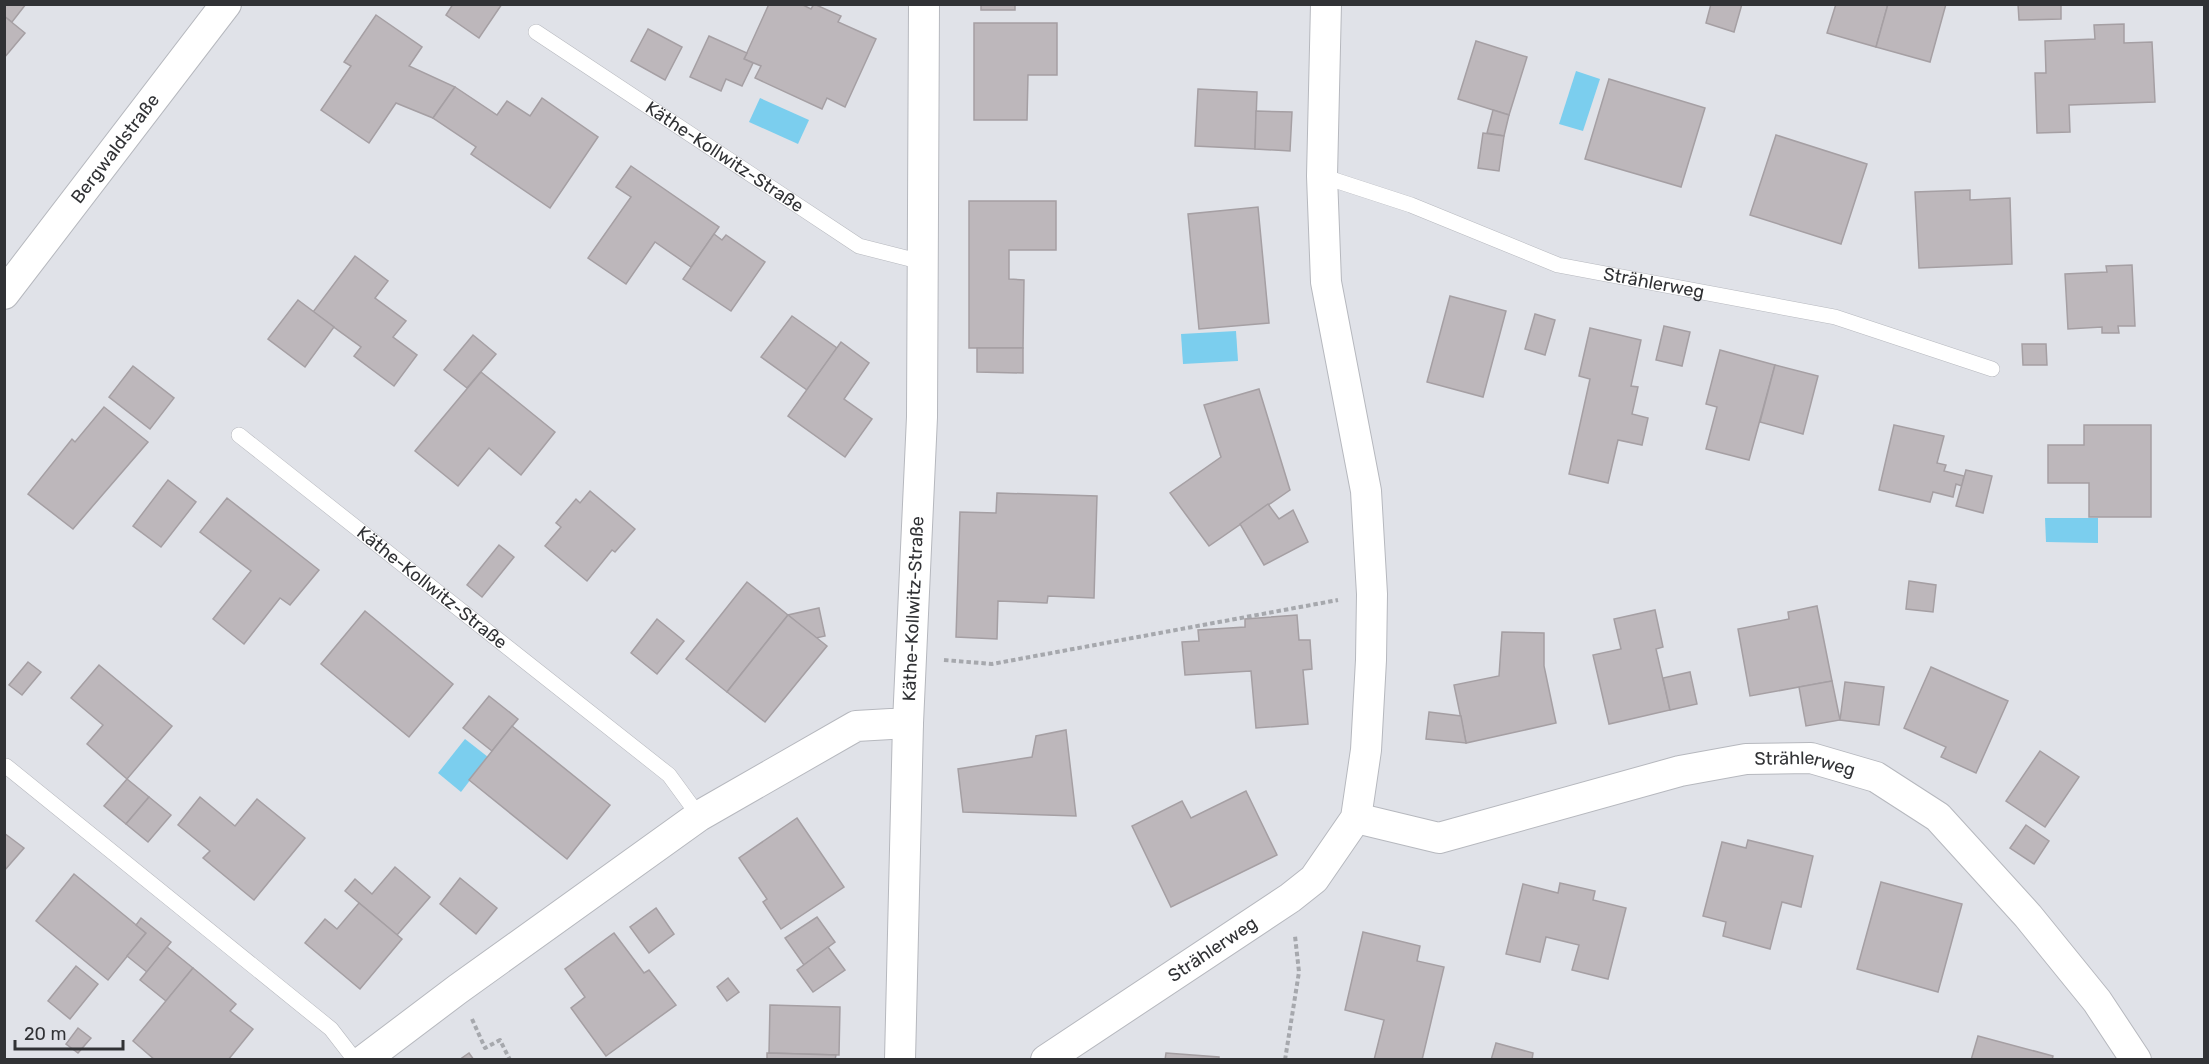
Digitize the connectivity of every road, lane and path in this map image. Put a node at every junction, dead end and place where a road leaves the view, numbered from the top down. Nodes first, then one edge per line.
1 (226, 4) edge
2 (924, 4) edge
3 (1326, 4) edge
4 (536, 32) dead end
5 (1322, 176) junction
6 (922, 262) junction
7 (4, 294) edge
8 (1992, 369) dead end
9 (239, 435) dead end
10 (1372, 594) junction
11 (913, 658) junction
12 (908, 723) junction
13 (6, 766) edge
14 (699, 816) junction
15 (1356, 818) junction
16 (1299, 972) dead end
17 (458, 989) junction
18 (355, 1059) edge
19 (364, 1059) edge
20 (510, 1059) edge
21 (900, 1059) edge
22 (1046, 1059) edge
23 (1285, 1059) edge
24 (2136, 1059) edge

1 - 7 street, Bergwaldstraße
2 - 6 street, Käthe-Kollwitz-Straße
3 - 5 street, Strählerweg
4 - 6 lane, Käthe-Kollwitz-Straße
5 - 8 lane, Strählerweg
5 - 10 street, Strählerweg
6 - 11 street, Käthe-Kollwitz-Straße
9 - 14 lane, Käthe-Kollwitz-Straße
10 - 11 path
10 - 15 street, Strählerweg
11 - 12 street, Käthe-Kollwitz-Straße
12 - 14 street, Käthe-Kollwitz-Straße
12 - 21 street
13 - 18 lane
14 - 17 street, Käthe-Kollwitz-Straße
15 - 22 street, Strählerweg
15 - 24 street, Strählerweg
16 - 23 path
17 - 19 street, Käthe-Kollwitz-Straße
17 - 20 path

